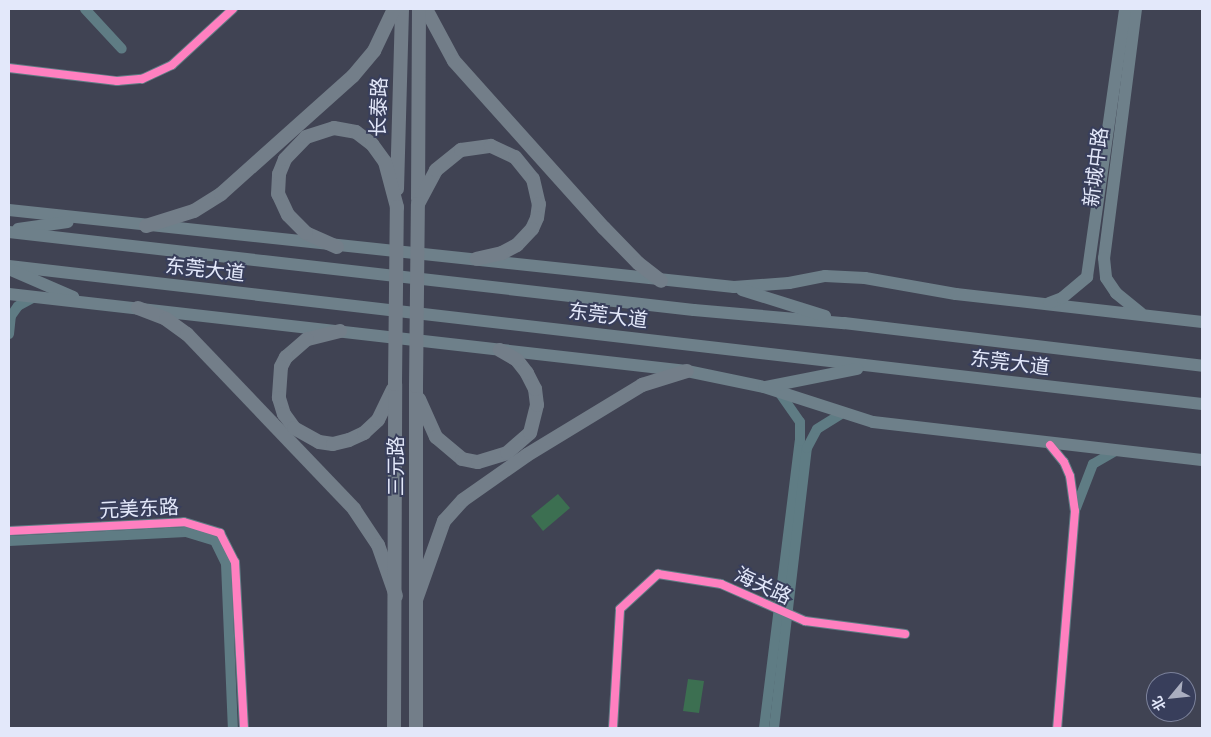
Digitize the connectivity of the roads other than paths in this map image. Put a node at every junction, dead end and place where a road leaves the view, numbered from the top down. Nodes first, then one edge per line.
1 (85, 9) edge
2 (233, 9) edge
3 (394, 9) edge
4 (402, 9) edge
5 (419, 9) edge
6 (426, 9) edge
7 (1125, 9) edge
8 (1136, 9) edge
9 (122, 48) dead end
10 (9, 68) edge
11 (418, 204) junction
12 (396, 207) junction
13 (9, 210) edge
14 (85, 219) junction
15 (146, 226) junction
16 (9, 231) edge
17 (337, 247) junction
18 (477, 259) junction
19 (9, 268) edge
20 (661, 281) junction
21 (734, 287) junction
22 (9, 294) edge
23 (34, 297) junction
24 (87, 303) junction
25 (1048, 304) junction
26 (138, 308) junction
27 (1143, 314) junction
28 (1202, 322) edge
29 (844, 323) junction
30 (340, 331) junction
31 (9, 334) edge
32 (500, 350) junction
33 (869, 366) junction
34 (1202, 366) edge
35 (687, 371) junction
36 (395, 384) junction
37 (416, 386) junction
38 (764, 387) junction
39 (779, 392) junction
40 (1202, 404) edge
41 (841, 414) junction
42 (1050, 444) junction
43 (1114, 452) junction
44 (1202, 460) edge
45 (1075, 511) junction
46 (9, 531) edge
47 (9, 541) edge
48 (396, 596) junction
49 (416, 600) junction
50 (783, 614) junction
51 (905, 634) dead end
52 (233, 728) edge
53 (244, 728) edge
54 (394, 728) edge
55 (416, 728) edge
56 (613, 728) edge
57 (764, 728) edge
58 (774, 728) edge
59 (1057, 728) edge

1 - 9 street
2 - 10 street
3 - 15 highway
4 - 12 highway, 长泰路
5 - 11 highway, 长泰路
6 - 20 highway
7 - 25 main road, 新城中路
8 - 27 main road, 新城中路
11 - 18 highway
11 - 37 highway, 三元路, bridge
12 - 17 highway
12 - 36 highway, 三元路, bridge
13 - 14 main road
14 - 15 main road
14 - 16 main road
15 - 17 main road
16 - 29 main road, 东莞大道
17 - 18 main road
18 - 20 main road
19 - 24 main road
19 - 33 main road, 东莞大道
20 - 21 main road
21 - 25 main road
21 - 29 main road
22 - 23 main road
23 - 24 main road
23 - 31 street
24 - 26 main road
25 - 27 main road
26 - 30 main road
26 - 48 highway
27 - 28 main road
29 - 34 main road, 东莞大道
30 - 32 main road
30 - 36 highway
32 - 35 main road
32 - 37 highway
33 - 38 main road
33 - 40 main road, 东莞大道
35 - 38 main road
35 - 49 highway
36 - 48 highway, 三元路
37 - 49 highway, 三元路
38 - 39 main road
39 - 41 main road
39 - 50 street
41 - 42 main road
41 - 50 street
42 - 43 main road
42 - 45 street
43 - 44 main road
43 - 45 street
45 - 59 street
46 - 53 street, 元美东路
47 - 52 street, 元美东路
48 - 54 highway, 三元路
49 - 55 highway, 三元路
50 - 51 street, 海关路
50 - 56 street, 海关路
50 - 57 street
50 - 58 street

